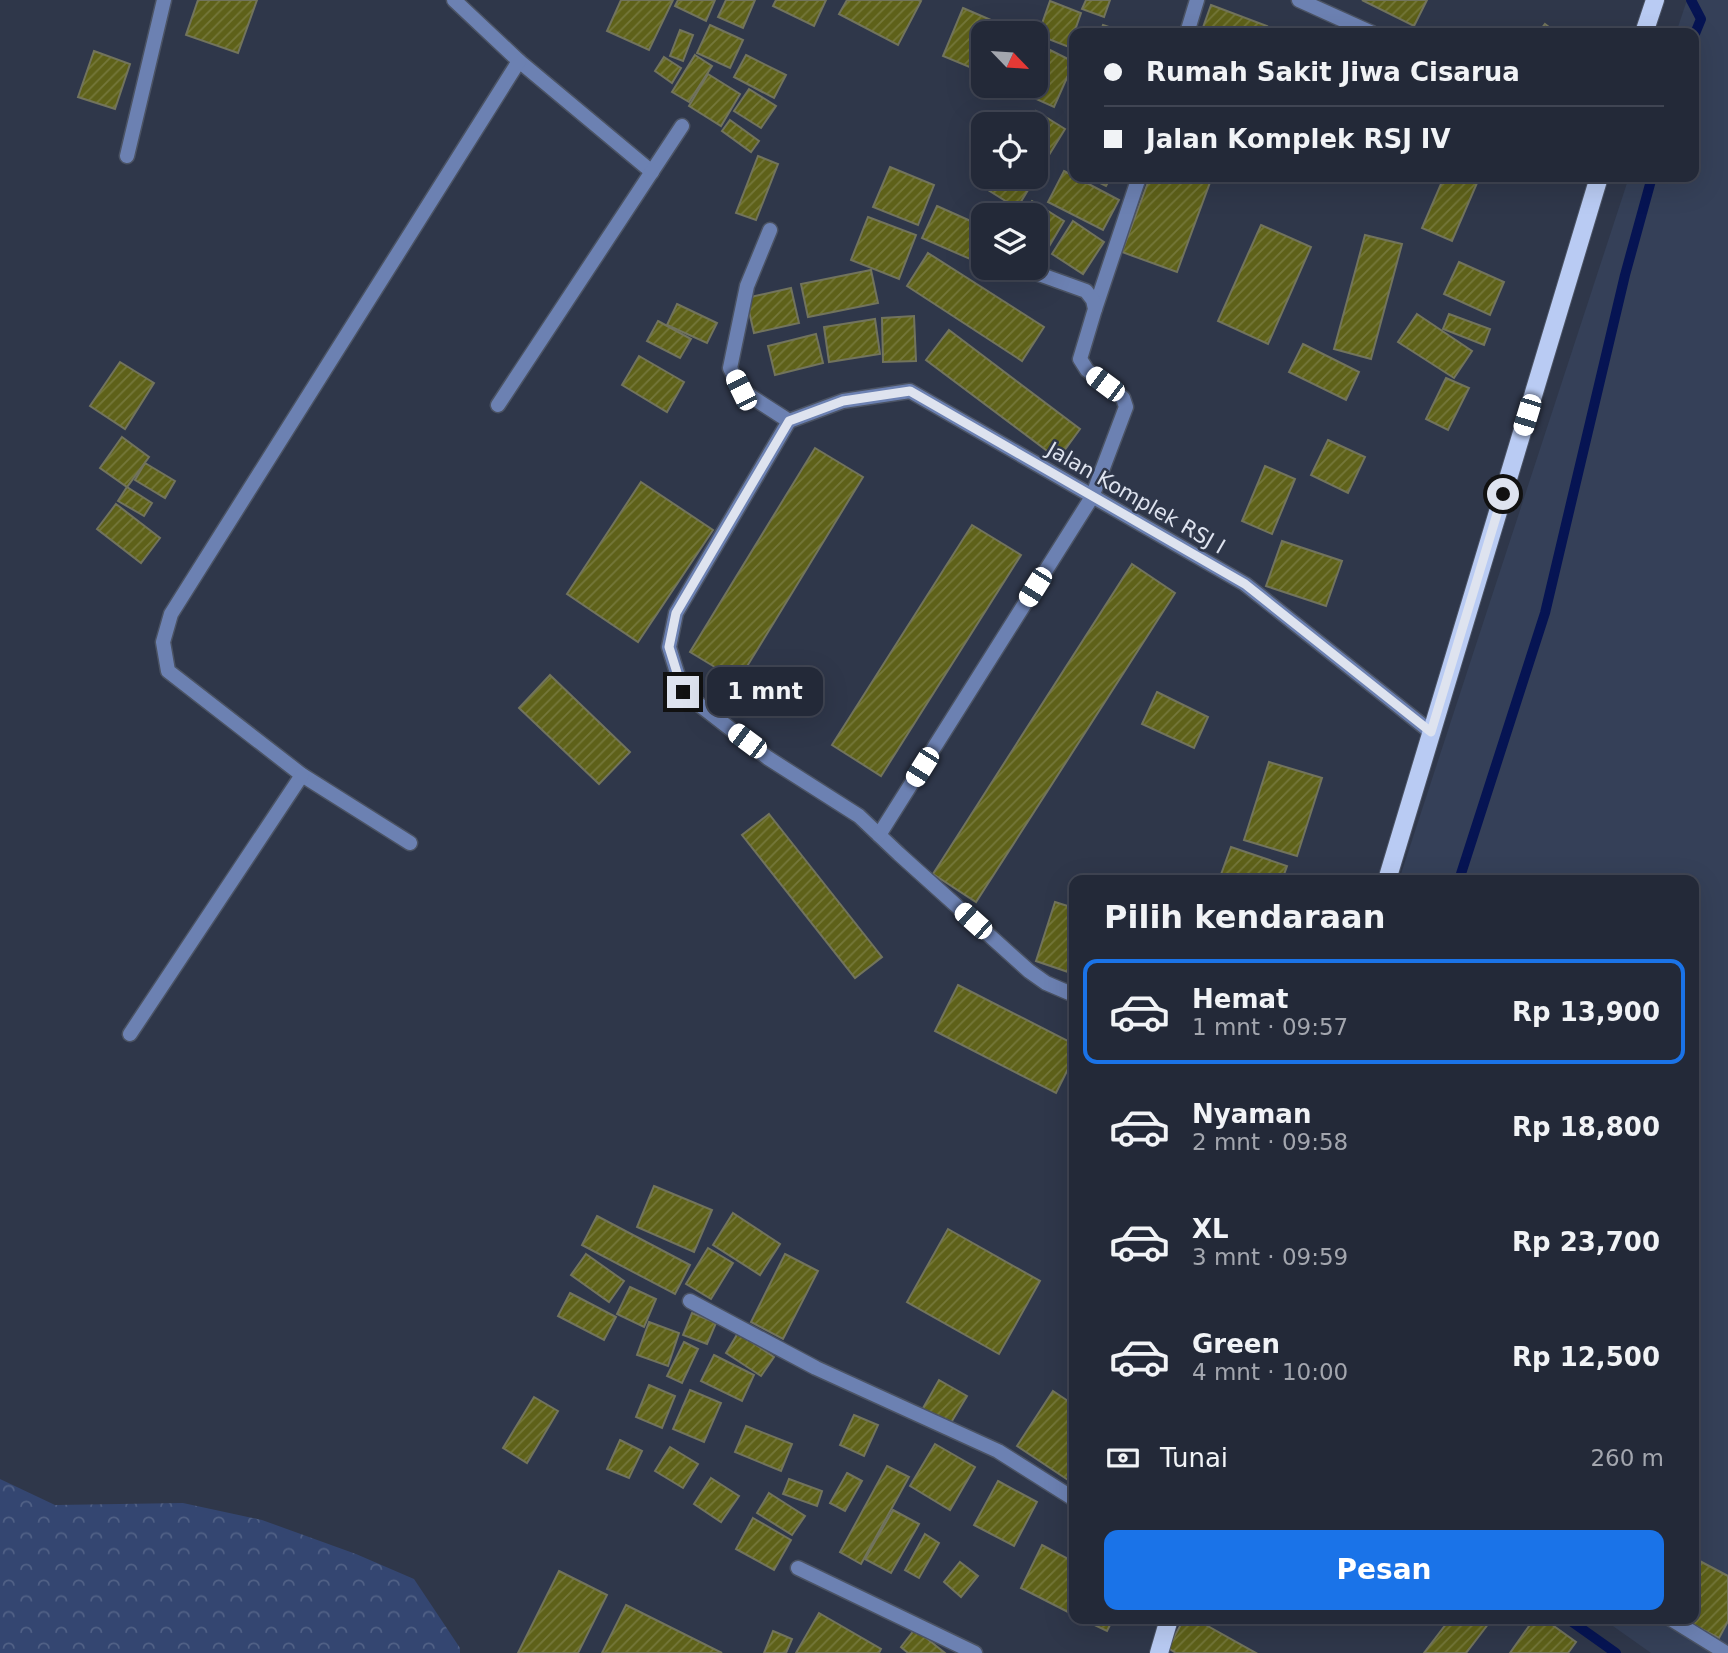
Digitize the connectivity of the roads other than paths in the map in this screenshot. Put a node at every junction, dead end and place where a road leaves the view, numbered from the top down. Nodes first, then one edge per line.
1 (164, 0) edge
2 (454, 0) edge
3 (1197, 0) edge
4 (1298, 0) edge
5 (1654, 0) edge
6 (1189, 28) edge
7 (1361, 28) edge
8 (1646, 28) edge
9 (519, 61) junction
10 (682, 126) dead end
11 (127, 156) dead end
12 (652, 172) junction
13 (1137, 182) edge
14 (1597, 182) edge
15 (770, 230) dead end
16 (1048, 277) edge
17 (1095, 309) junction
18 (498, 405) dead end
19 (789, 421) junction
20 (1092, 497) junction
21 (1431, 732) junction
22 (302, 775) junction
23 (879, 835) junction
24 (410, 844) dead end
25 (1388, 875) edge
26 (1069, 993) edge
27 (130, 1034) dead end
28 (690, 1301) dead end
29 (1069, 1496) edge
30 (798, 1568) dead end
31 (1168, 1624) edge
32 (1679, 1624) edge
33 (975, 1653) edge
34 (1159, 1653) edge
35 (1726, 1653) edge

1 - 11 street
2 - 9 street
3 - 6 street
4 - 7 street
5 - 8 main road
9 - 12 street
9 - 22 street
10 - 12 street
12 - 18 street
13 - 17 street
14 - 21 main road
15 - 19 street
16 - 17 street
17 - 20 street
19 - 20 street, Jalan Komplek RSJ I
19 - 23 street
20 - 21 street, Jalan Komplek RSJ I
20 - 23 street
21 - 25 main road
22 - 24 street
22 - 27 street
23 - 26 street
28 - 29 street
30 - 33 street
31 - 34 main road
32 - 35 street

